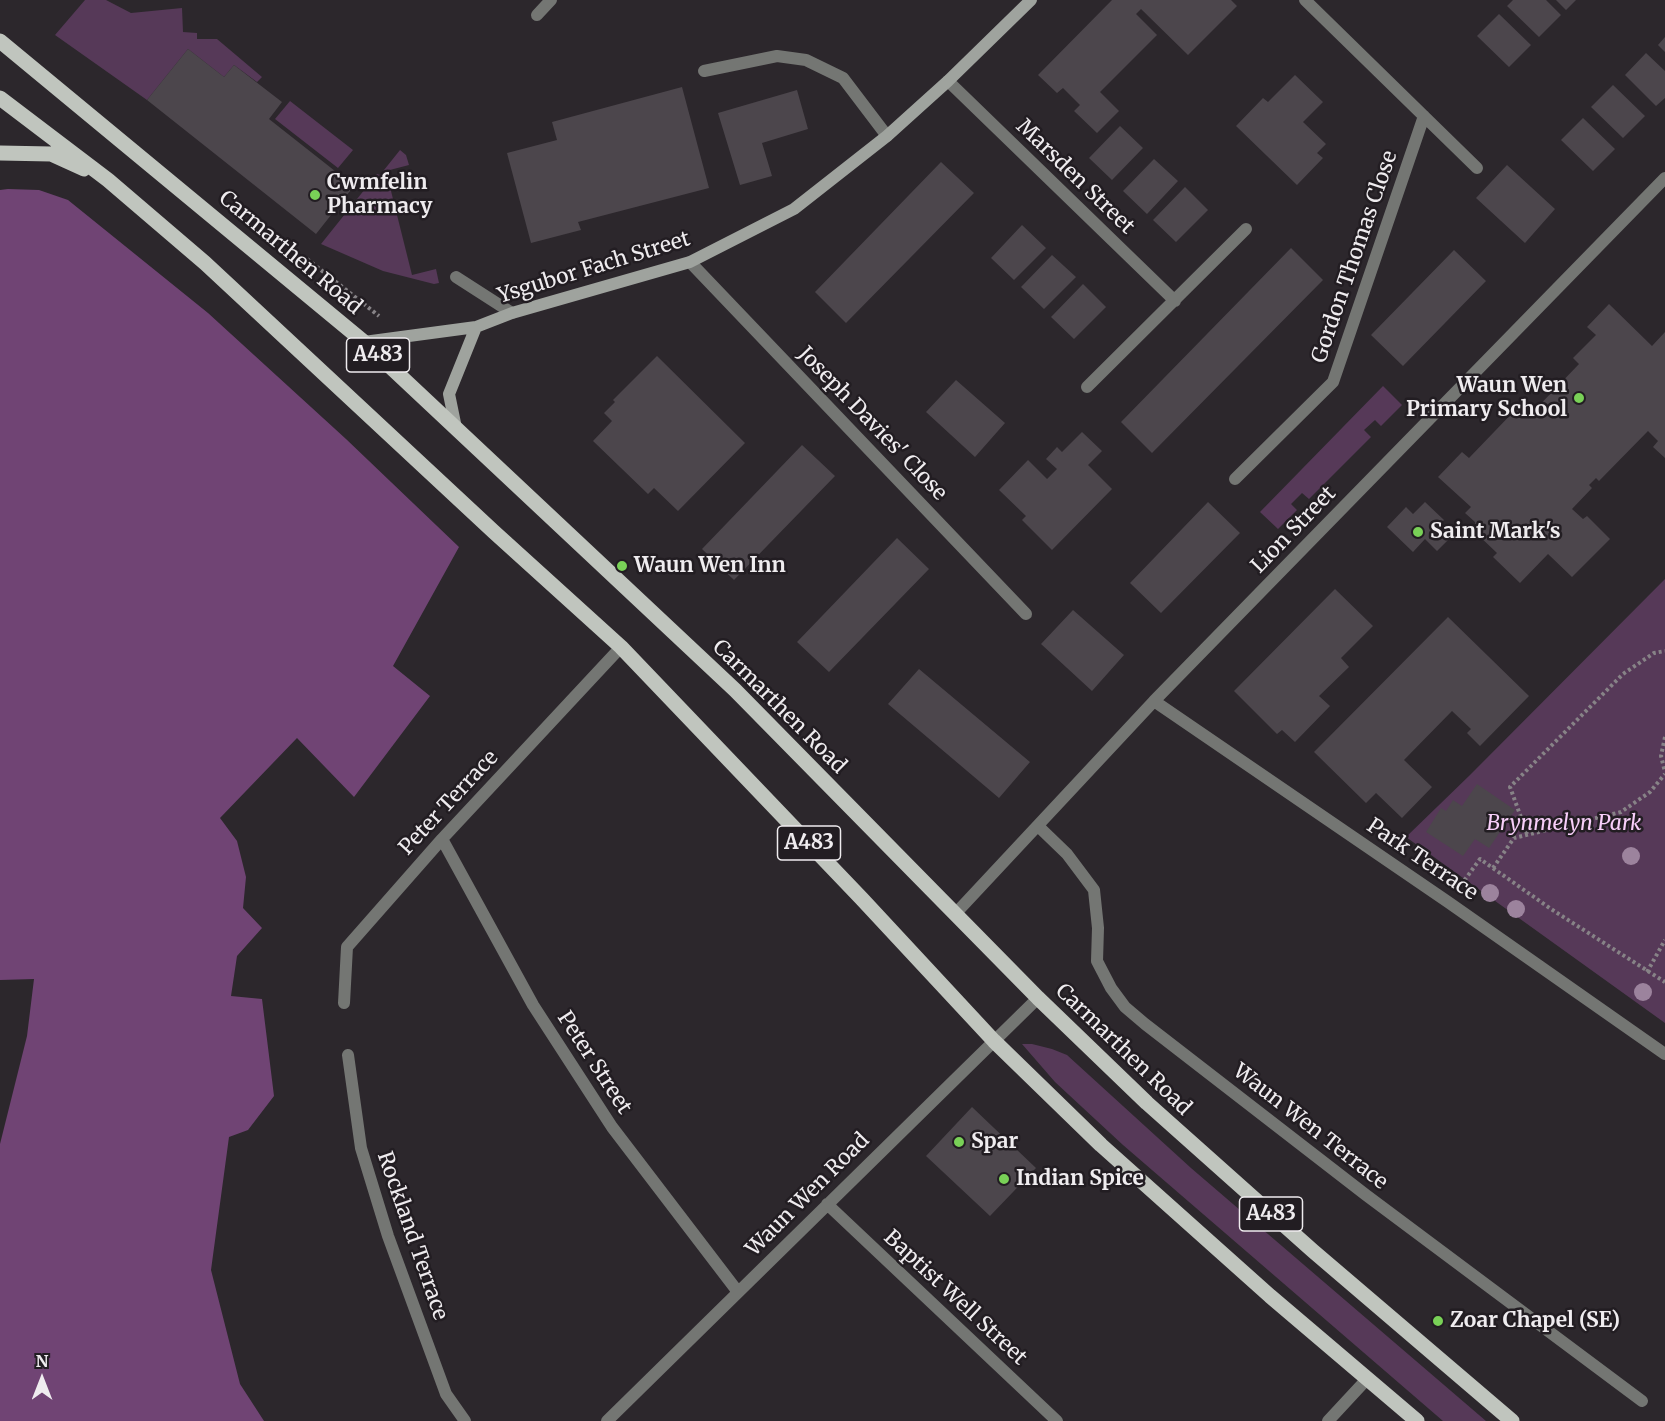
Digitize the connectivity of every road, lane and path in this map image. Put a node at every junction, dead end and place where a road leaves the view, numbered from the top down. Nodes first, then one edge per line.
1 (551, 0) edge
2 (1030, 0) edge
3 (1305, 0) edge
4 (537, 15) dead end
5 (0, 41) edge
6 (704, 71) dead end
7 (948, 81) junction
8 (0, 98) edge
9 (1424, 116) junction
10 (887, 136) junction
11 (0, 153) edge
12 (1477, 168) dead end
13 (1665, 178) edge
14 (108, 180) junction
15 (1246, 229) dead end
16 (690, 262) junction
17 (456, 277) dead end
18 (1175, 301) junction
19 (513, 313) junction
20 (476, 327) junction
21 (364, 342) junction
22 (1087, 387) dead end
23 (456, 428) junction
24 (1235, 479) dead end
25 (1026, 614) dead end
26 (621, 647) junction
27 (1665, 651) edge
28 (1154, 701) junction
29 (1665, 737) edge
30 (1665, 773) edge
31 (1038, 826) junction
32 (1527, 834) junction
33 (442, 839) junction
34 (1493, 868) junction
35 (1459, 889) dead end
36 (956, 913) junction
37 (1665, 940) edge
38 (1647, 972) junction
39 (1665, 982) edge
40 (1038, 998) junction
41 (344, 1003) dead end
42 (993, 1041) junction
43 (1665, 1054) edge
44 (348, 1055) dead end
45 (827, 1204) junction
46 (738, 1292) junction
47 (1367, 1379) junction
48 (1642, 1401) dead end
49 (610, 1420) edge
50 (465, 1421) edge
51 (1057, 1421) edge
52 (1328, 1421) edge
53 (1417, 1421) edge
54 (1512, 1421) edge

1 - 4 street
2 - 7 street, Ysgubor Fach Street
3 - 9 street
5 - 21 main road, Carmarthen Road / A483
6 - 10 street
7 - 10 street, Ysgubor Fach Street
7 - 18 street, Marsden Street
8 - 14 main road, A483
9 - 12 street
9 - 24 street, Gordon Thomas Close
10 - 16 street, Ysgubor Fach Street
11 - 14 main road
13 - 28 street, Lion Street
14 - 26 main road, A483
15 - 18 street
16 - 19 street, Ysgubor Fach Street
16 - 25 street, Joseph Davies' Close
17 - 19 street
18 - 22 street
19 - 20 street, Ysgubor Fach Street
20 - 21 street, Ysgubor Fach Street
20 - 23 street
21 - 23 main road, Carmarthen Road / A483
23 - 36 main road, Carmarthen Road / A483
26 - 33 street, Peter Terrace
26 - 42 main road, A483
27 - 32 path
28 - 31 street, Lion Street
28 - 43 street, Park Terrace
29 - 30 path
30 - 32 path
31 - 36 street, Lion Street
31 - 48 street, Waun Wen Terrace
32 - 34 path
33 - 41 street, Peter Terrace
33 - 46 street, Peter Street
34 - 35 path
34 - 38 path
36 - 40 main road, Carmarthen Road / A483
37 - 38 path
38 - 39 path
40 - 42 street, Waun Wen Road
40 - 54 main road, Carmarthen Road / A483
42 - 45 street, Waun Wen Road
42 - 47 main road, A483
44 - 50 street, Rockland Terrace
45 - 46 street, Waun Wen Road
45 - 51 street, Baptist Well Street
46 - 49 street, Waun Wen Road
47 - 52 street
47 - 53 main road, A483

